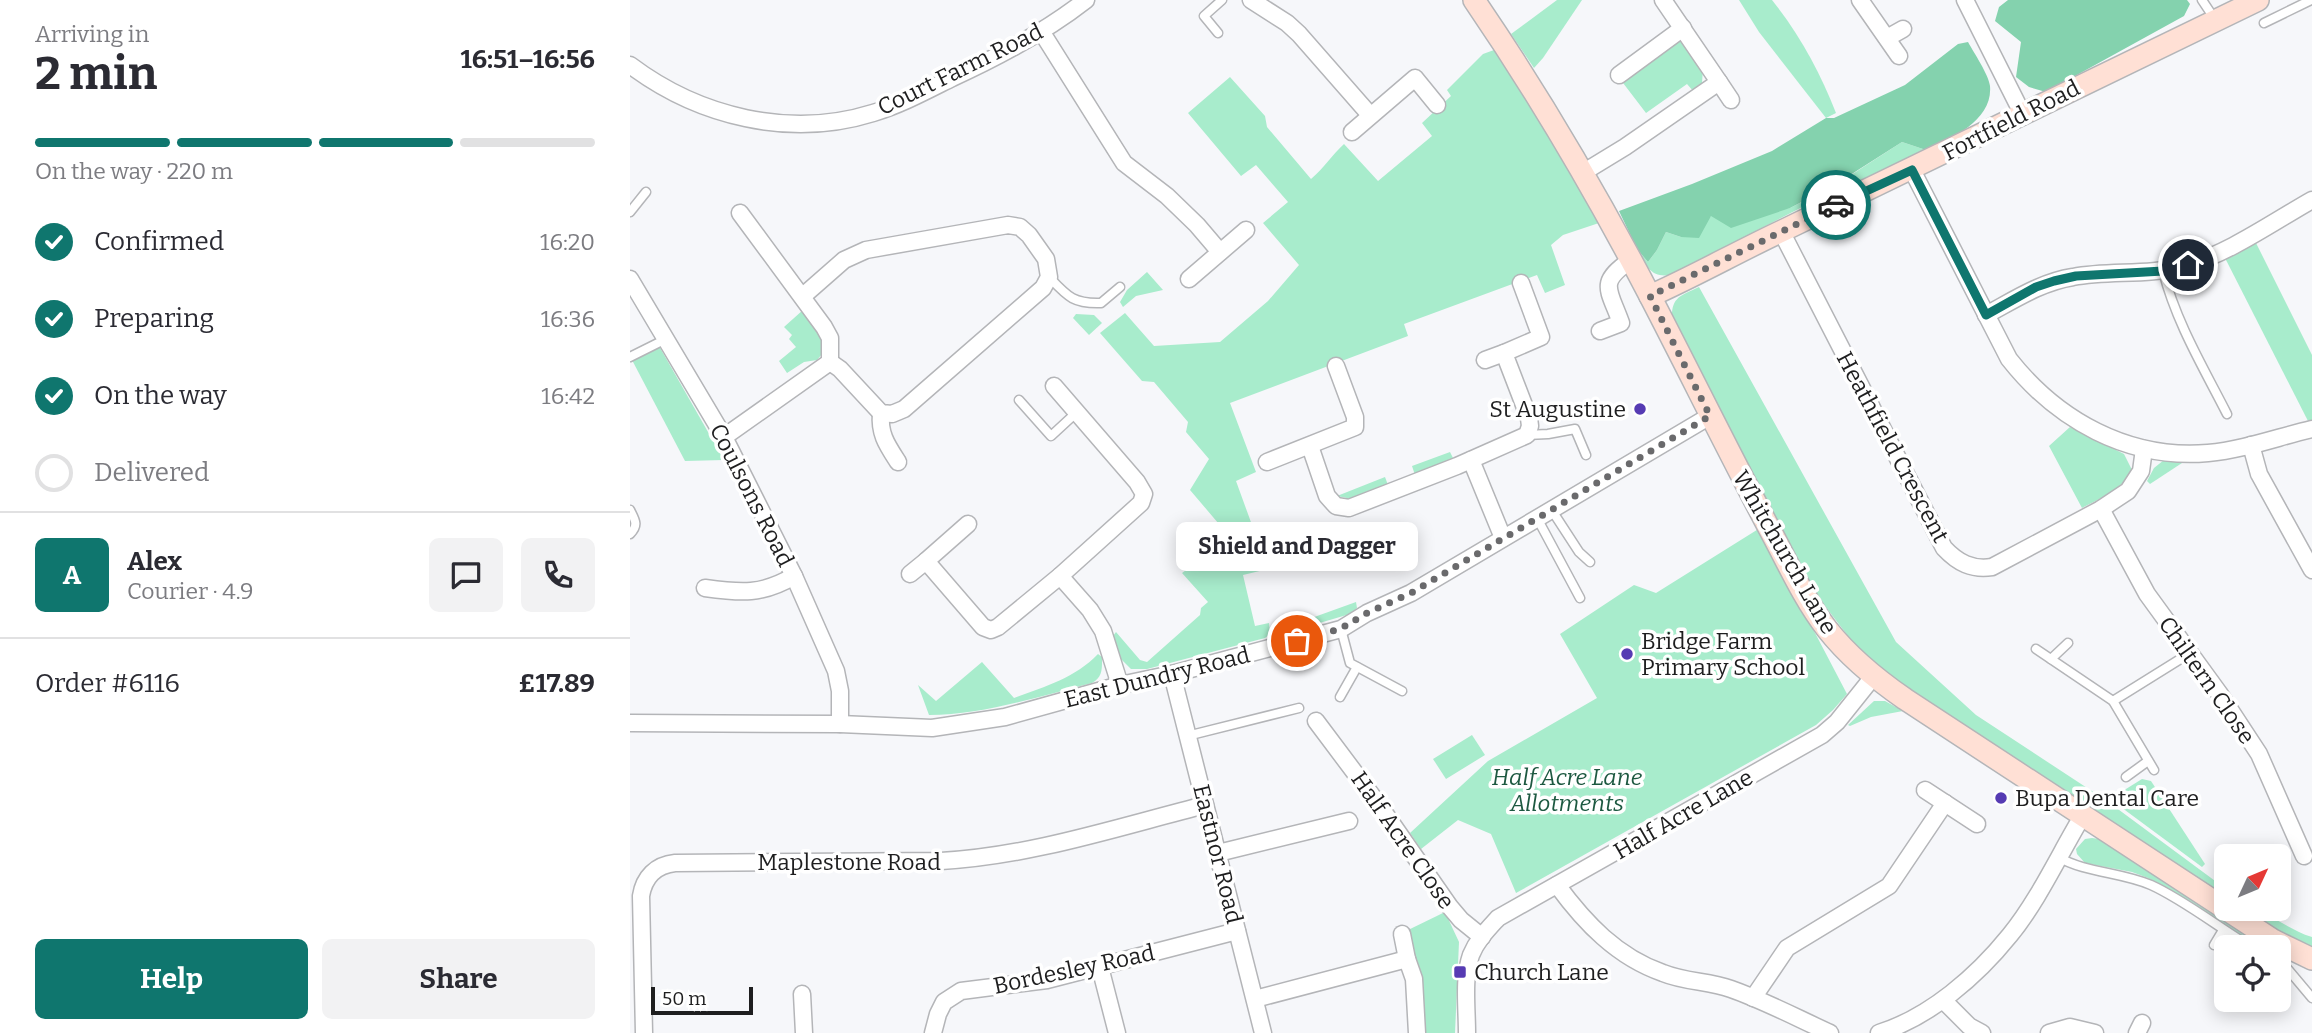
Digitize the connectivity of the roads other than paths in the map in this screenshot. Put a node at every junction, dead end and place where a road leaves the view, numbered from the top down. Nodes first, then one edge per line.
1 (1086, 0) edge
2 (1222, 0) edge
3 (1251, 0) edge
4 (1474, 0) edge
5 (1664, 0) edge
6 (1860, 0) edge
7 (1965, 0) edge
8 (2202, 0) edge
9 (2258, 0) edge
10 (2311, 0) edge
11 (2215, 21) junction
12 (2264, 23) dead end
13 (1683, 28) junction
14 (1902, 29) dead end
15 (1041, 32) junction
16 (1218, 33) dead end
17 (1887, 38) junction
18 (1899, 56) dead end
19 (630, 65) edge
20 (1619, 75) dead end
21 (1719, 82) junction
22 (1731, 100) dead end
23 (1437, 105) dead end
24 (2022, 113) junction
25 (1370, 116) junction
26 (1352, 132) dead end
27 (1912, 170) junction
28 (1584, 172) junction
29 (646, 192) dead end
30 (2312, 200) edge
31 (630, 212) edge
32 (740, 213) dead end
33 (1246, 230) dead end
34 (1781, 231) junction
35 (1220, 252) junction
36 (1631, 260) junction
37 (2163, 271) junction
38 (1049, 277) junction
39 (630, 279) edge
40 (1189, 279) dead end
41 (1521, 283) dead end
42 (1120, 287) dead end
43 (803, 296) junction
44 (1650, 296) junction
45 (1986, 315) junction
46 (1638, 317) dead end
47 (1621, 323) junction
48 (1600, 331) dead end
49 (666, 339) junction
50 (1504, 353) junction
51 (630, 356) edge
52 (1485, 360) dead end
53 (830, 362) junction
54 (1336, 366) dead end
55 (1054, 386) dead end
56 (1019, 400) dead end
57 (1077, 412) junction
58 (881, 413) junction
59 (2227, 414) dead end
60 (1710, 416) junction
61 (2312, 429) edge
62 (1527, 435) junction
63 (724, 437) junction
64 (2251, 445) junction
65 (1310, 446) junction
66 (2144, 449) junction
67 (1586, 455) dead end
68 (1471, 460) junction
69 (898, 462) dead end
70 (1267, 462) dead end
71 (1551, 509) junction
72 (2101, 509) junction
73 (630, 510) edge
74 (1536, 518) junction
75 (968, 524) dead end
76 (630, 534) edge
77 (1503, 538) junction
78 (926, 561) junction
79 (1590, 562) dead end
80 (2312, 570) edge
81 (910, 573) dead end
82 (794, 576) junction
83 (1060, 576) junction
84 (705, 588) dead end
85 (1580, 598) dead end
86 (1340, 629) junction
87 (2067, 643) dead end
88 (2036, 649) dead end
89 (2190, 653) junction
90 (2051, 659) junction
91 (1357, 667) junction
92 (1172, 674) junction
93 (1873, 677) junction
94 (1119, 685) junction
95 (1402, 691) dead end
96 (1340, 697) dead end
97 (2113, 701) junction
98 (1299, 708) dead end
99 (1316, 721) dead end
100 (630, 723) edge
101 (840, 724) junction
102 (1187, 736) junction
103 (2148, 761) junction
104 (2154, 770) dead end
105 (2126, 777) dead end
106 (1925, 790) dead end
107 (1945, 803) junction
108 (1205, 805) junction
109 (2083, 815) junction
110 (1349, 821) dead end
111 (1977, 824) dead end
112 (1217, 853) junction
113 (2308, 856) edge
114 (2058, 857) junction
115 (1557, 885) junction
116 (1237, 930) junction
117 (2223, 930) junction
118 (1402, 934) dead end
119 (2220, 935) edge
120 (2232, 935) edge
121 (1482, 936) junction
122 (1407, 959) junction
123 (2312, 959) edge
124 (1100, 967) junction
125 (2291, 973) edge
126 (803, 990) dead end
127 (1753, 998) junction
128 (2312, 998) edge
129 (1255, 999) junction
130 (1944, 1001) junction
131 (644, 1033) edge
132 (804, 1033) edge
133 (933, 1033) edge
134 (1117, 1033) edge
135 (1263, 1033) edge
136 (1417, 1033) edge
137 (1467, 1033) edge
138 (1830, 1033) edge
139 (1880, 1033) edge
140 (1982, 1033) edge
141 (2049, 1033) edge
142 (2095, 1033) edge

1 - 15 street, Court Farm Road
2 - 16 lane
3 - 25 street
4 - 28 street, Whitchurch Lane
5 - 13 street
6 - 17 street
7 - 24 street
8 - 11 lane
9 - 11 street, Fortfield Road
10 - 12 lane
11 - 24 street, Fortfield Road
13 - 20 street
13 - 21 street
14 - 17 street
15 - 19 street, Court Farm Road
15 - 35 street
17 - 18 street
21 - 22 street
21 - 28 street
23 - 25 street
24 - 27 street, Fortfield Road
25 - 26 street
27 - 34 street, Fortfield Road
27 - 45 street
28 - 36 street, Whitchurch Lane
29 - 31 lane
30 - 37 street
32 - 43 street
33 - 35 street
34 - 44 street, Fortfield Road
34 - 72 street, Heathfield Crescent
35 - 40 street
36 - 44 street, Whitchurch Lane
36 - 47 street
37 - 45 street
37 - 59 lane
38 - 42 lane
38 - 43 street
38 - 58 street
39 - 49 street, Coulsons Road
41 - 50 street
43 - 53 street
44 - 60 street, Whitchurch Lane
45 - 66 street
46 - 47 street
47 - 48 street
49 - 51 lane
49 - 63 street, Coulsons Road
50 - 52 street
50 - 62 street
53 - 58 street
53 - 63 street
54 - 65 street
55 - 57 street
56 - 57 lane
57 - 83 street
58 - 69 street
60 - 71 street, East Dundry Road
60 - 93 street, Whitchurch Lane
61 - 64 street
62 - 67 lane
62 - 68 street
63 - 82 street, Coulsons Road
64 - 66 street
64 - 80 street
65 - 68 street
65 - 70 street
66 - 72 street, Heathfield Crescent
68 - 77 street
71 - 74 street, East Dundry Road
71 - 79 lane
72 - 89 street, Chiltern Close
73 - 76 lane
74 - 77 street, East Dundry Road
74 - 85 lane
75 - 78 street
77 - 86 street, East Dundry Road
78 - 81 street
78 - 83 street
82 - 84 street
82 - 101 street, Coulsons Road
83 - 94 street
86 - 91 lane
86 - 92 street, East Dundry Road
87 - 90 lane
88 - 90 lane
89 - 97 lane
89 - 113 street, Chiltern Close
90 - 97 lane
91 - 95 lane
91 - 96 lane
92 - 94 street, East Dundry Road
92 - 102 street, Eastnor Road
93 - 109 street, Whitchurch Lane
93 - 115 street, Half Acre Lane
94 - 101 street, East Dundry Road
97 - 103 lane
98 - 102 lane
99 - 121 street, Half Acre Close
100 - 101 street, East Dundry Road
102 - 108 street, Eastnor Road
103 - 104 lane
103 - 105 lane
106 - 107 street
107 - 111 street
107 - 127 street
108 - 112 street, Eastnor Road
108 - 131 street, Maplestone Road
109 - 114 street
109 - 123 street, Whitchurch Lane
110 - 112 street
112 - 116 street, Eastnor Road
114 - 117 lane
114 - 130 street
115 - 121 street, Half Acre Lane
115 - 127 street
116 - 124 street, Bordesley Road
116 - 129 street, Eastnor Road
117 - 119 lane
117 - 120 lane
118 - 122 street
121 - 137 street
122 - 129 street
122 - 136 street
124 - 133 street, Bordesley Road
124 - 134 street
125 - 128 lane
126 - 132 street
127 - 138 street
129 - 135 street, Eastnor Road
130 - 139 street
130 - 140 street
141 - 142 street

